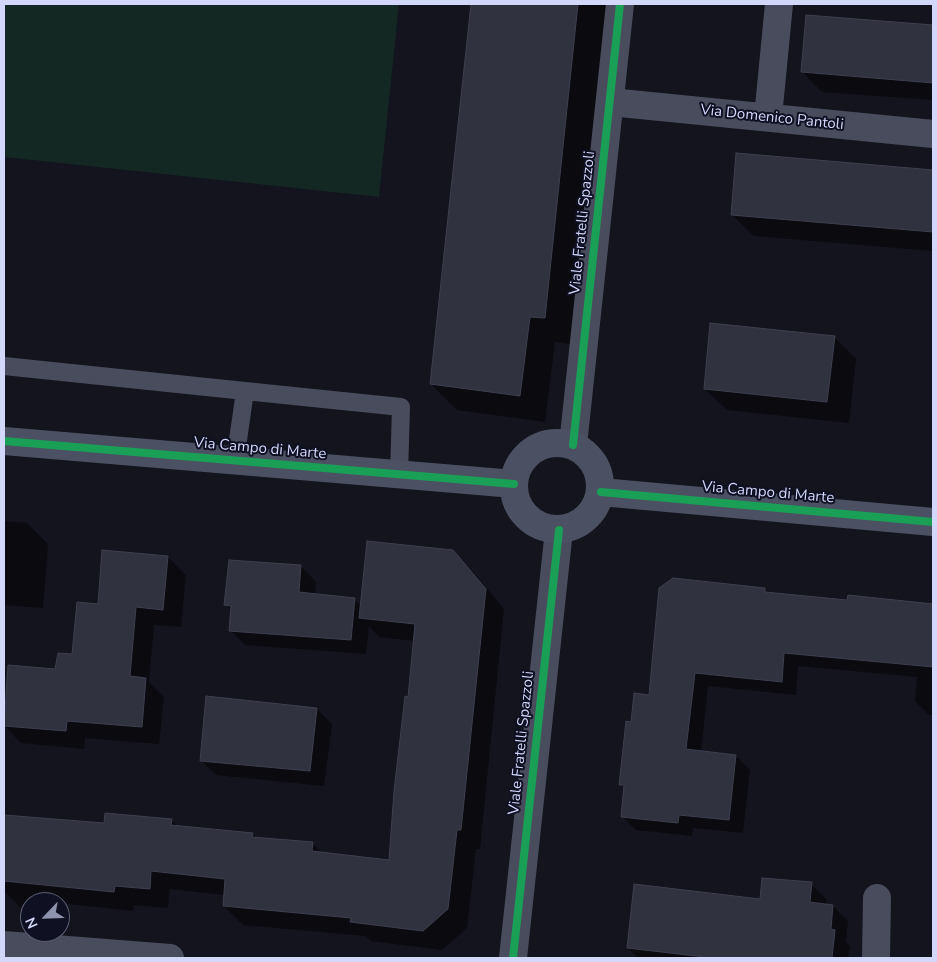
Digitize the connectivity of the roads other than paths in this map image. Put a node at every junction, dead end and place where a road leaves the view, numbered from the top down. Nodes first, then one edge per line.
1 (620, 4) edge
2 (779, 4) edge
3 (610, 102) junction
4 (768, 118) junction
5 (933, 134) edge
6 (4, 366) edge
7 (245, 391) junction
8 (4, 442) edge
9 (573, 445) junction
10 (235, 461) junction
11 (398, 475) junction
12 (514, 484) junction
13 (600, 492) junction
14 (933, 522) edge
15 (559, 530) junction
16 (877, 898) dead end
17 (4, 945) edge
18 (170, 958) edge
19 (513, 958) edge
20 (876, 958) edge

1 - 3 street, Viale Fratelli Spazzoli
2 - 4 street
3 - 4 street, Via Domenico Pantoli
3 - 9 street, Viale Fratelli Spazzoli
4 - 5 street, Via Domenico Pantoli
6 - 7 lane
7 - 10 lane
7 - 11 lane
8 - 10 main road, Via Campo di Marte
9 - 12 main road
9 - 13 main road
10 - 11 main road, Via Campo di Marte
11 - 12 main road, Via Campo di Marte
12 - 15 main road
13 - 14 main road, Via Campo di Marte
13 - 15 main road
15 - 19 street, Viale Fratelli Spazzoli
16 - 20 street
17 - 18 street

